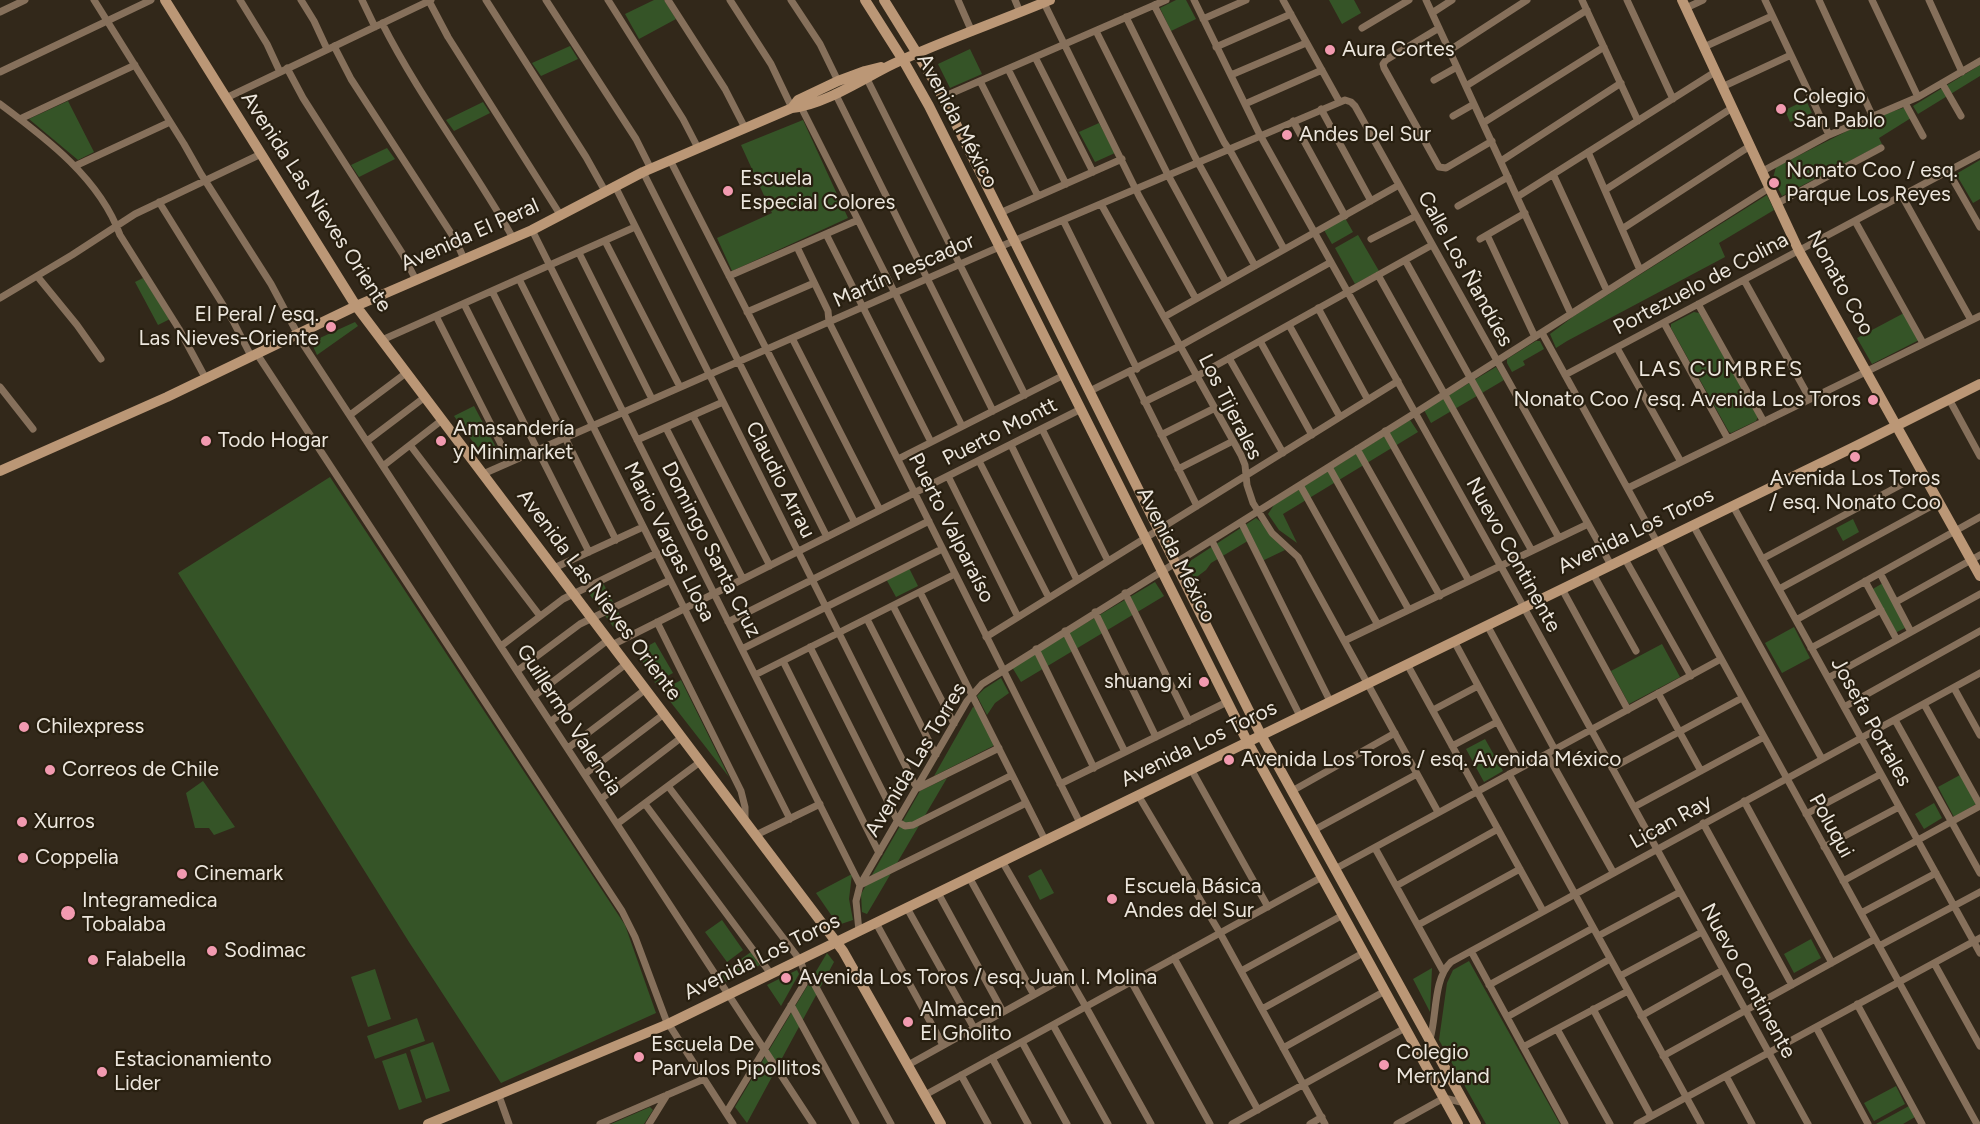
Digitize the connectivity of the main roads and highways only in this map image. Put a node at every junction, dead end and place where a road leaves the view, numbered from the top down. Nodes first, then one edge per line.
1 (165, 0) edge
2 (865, 0) edge
3 (884, 0) edge
4 (1047, 1) edge
5 (1684, 4) edge
6 (918, 54) junction
7 (903, 60) junction
8 (891, 65) junction
9 (797, 107) junction
10 (356, 306) junction
11 (1980, 384) edge
12 (1897, 426) junction
13 (0, 471) edge
14 (1976, 558) edge
15 (1980, 576) edge
16 (1261, 735) junction
17 (1247, 741) junction
18 (836, 942) junction
19 (428, 1124) edge
20 (941, 1124) edge
21 (1458, 1124) edge
22 (1476, 1124) edge

1 - 10 main road, Avenida Las Nieves Oriente
2 - 7 main road, Avenida México
3 - 6 main road, Avenida México
4 - 6 main road, Avenida El Peral
5 - 12 main road, Nonato Coo
6 - 7 main road, Avenida El Peral
6 - 16 main road, Avenida México
7 - 8 main road, Avenida El Peral
7 - 17 main road, Avenida México
8 - 9 main road, Avenida El Peral
8 - 9 main road, Avenida El Peral
9 - 10 main road, Avenida El Peral
10 - 13 main road, Avenida El Peral
10 - 18 main road, Avenida Las Nieves Oriente
11 - 12 main road, Avenida Los Toros
12 - 14 main road, Nonato Coo
12 - 16 main road, Avenida Los Toros
14 - 15 main road, Nonato Coo
16 - 17 main road, Avenida Los Toros
16 - 22 main road, Avenida México
17 - 18 main road, Avenida Los Toros
17 - 21 main road, Avenida México
18 - 19 main road, Avenida Los Toros
18 - 20 main road, Avenida Las Nieves Oriente

